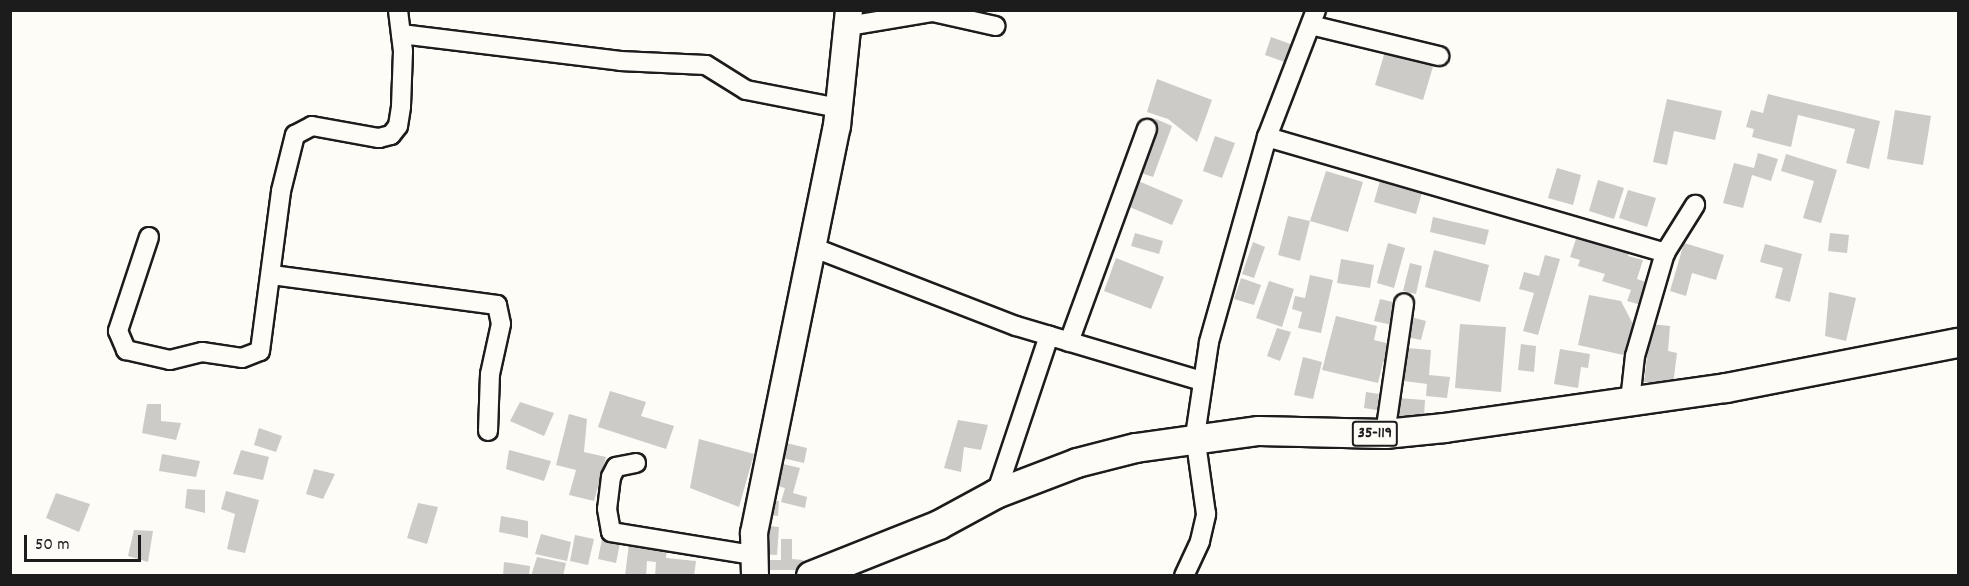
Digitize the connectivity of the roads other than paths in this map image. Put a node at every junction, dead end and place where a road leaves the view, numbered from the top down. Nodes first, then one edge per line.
1 (398, 10) edge
2 (849, 18) edge
3 (1313, 18) edge
4 (995, 26) dead end
5 (400, 34) junction
6 (1439, 56) dead end
7 (839, 108) junction
8 (1147, 129) dead end
9 (1267, 137) junction
10 (1695, 205) dead end
11 (149, 237) dead end
12 (812, 247) junction
13 (1665, 253) junction
14 (272, 275) junction
15 (1404, 303) dead end
16 (1049, 336) junction
17 (1069, 342) junction
18 (1959, 343) edge
19 (1202, 381) junction
20 (1630, 401) junction
21 (488, 431) dead end
22 (1385, 434) junction
23 (1195, 436) junction
24 (636, 463) dead end
25 (996, 494) junction
26 (754, 565) edge
27 (811, 576) edge
28 (1184, 576) edge

1 - 5 street
2 - 4 street
2 - 7 street
3 - 6 street
3 - 9 street
5 - 7 street
5 - 14 street
7 - 12 street
8 - 17 street
9 - 13 street
9 - 19 street
10 - 13 street
11 - 14 street
12 - 16 street
12 - 26 street
13 - 20 street
14 - 21 street
15 - 22 street
16 - 17 street
16 - 25 street
17 - 19 street
18 - 20 main road, 35-119
19 - 23 street
20 - 22 main road, 35-119
22 - 23 main road, 35-119
23 - 25 main road, 35-119
23 - 28 street
24 - 26 street
25 - 27 main road, 35-119

